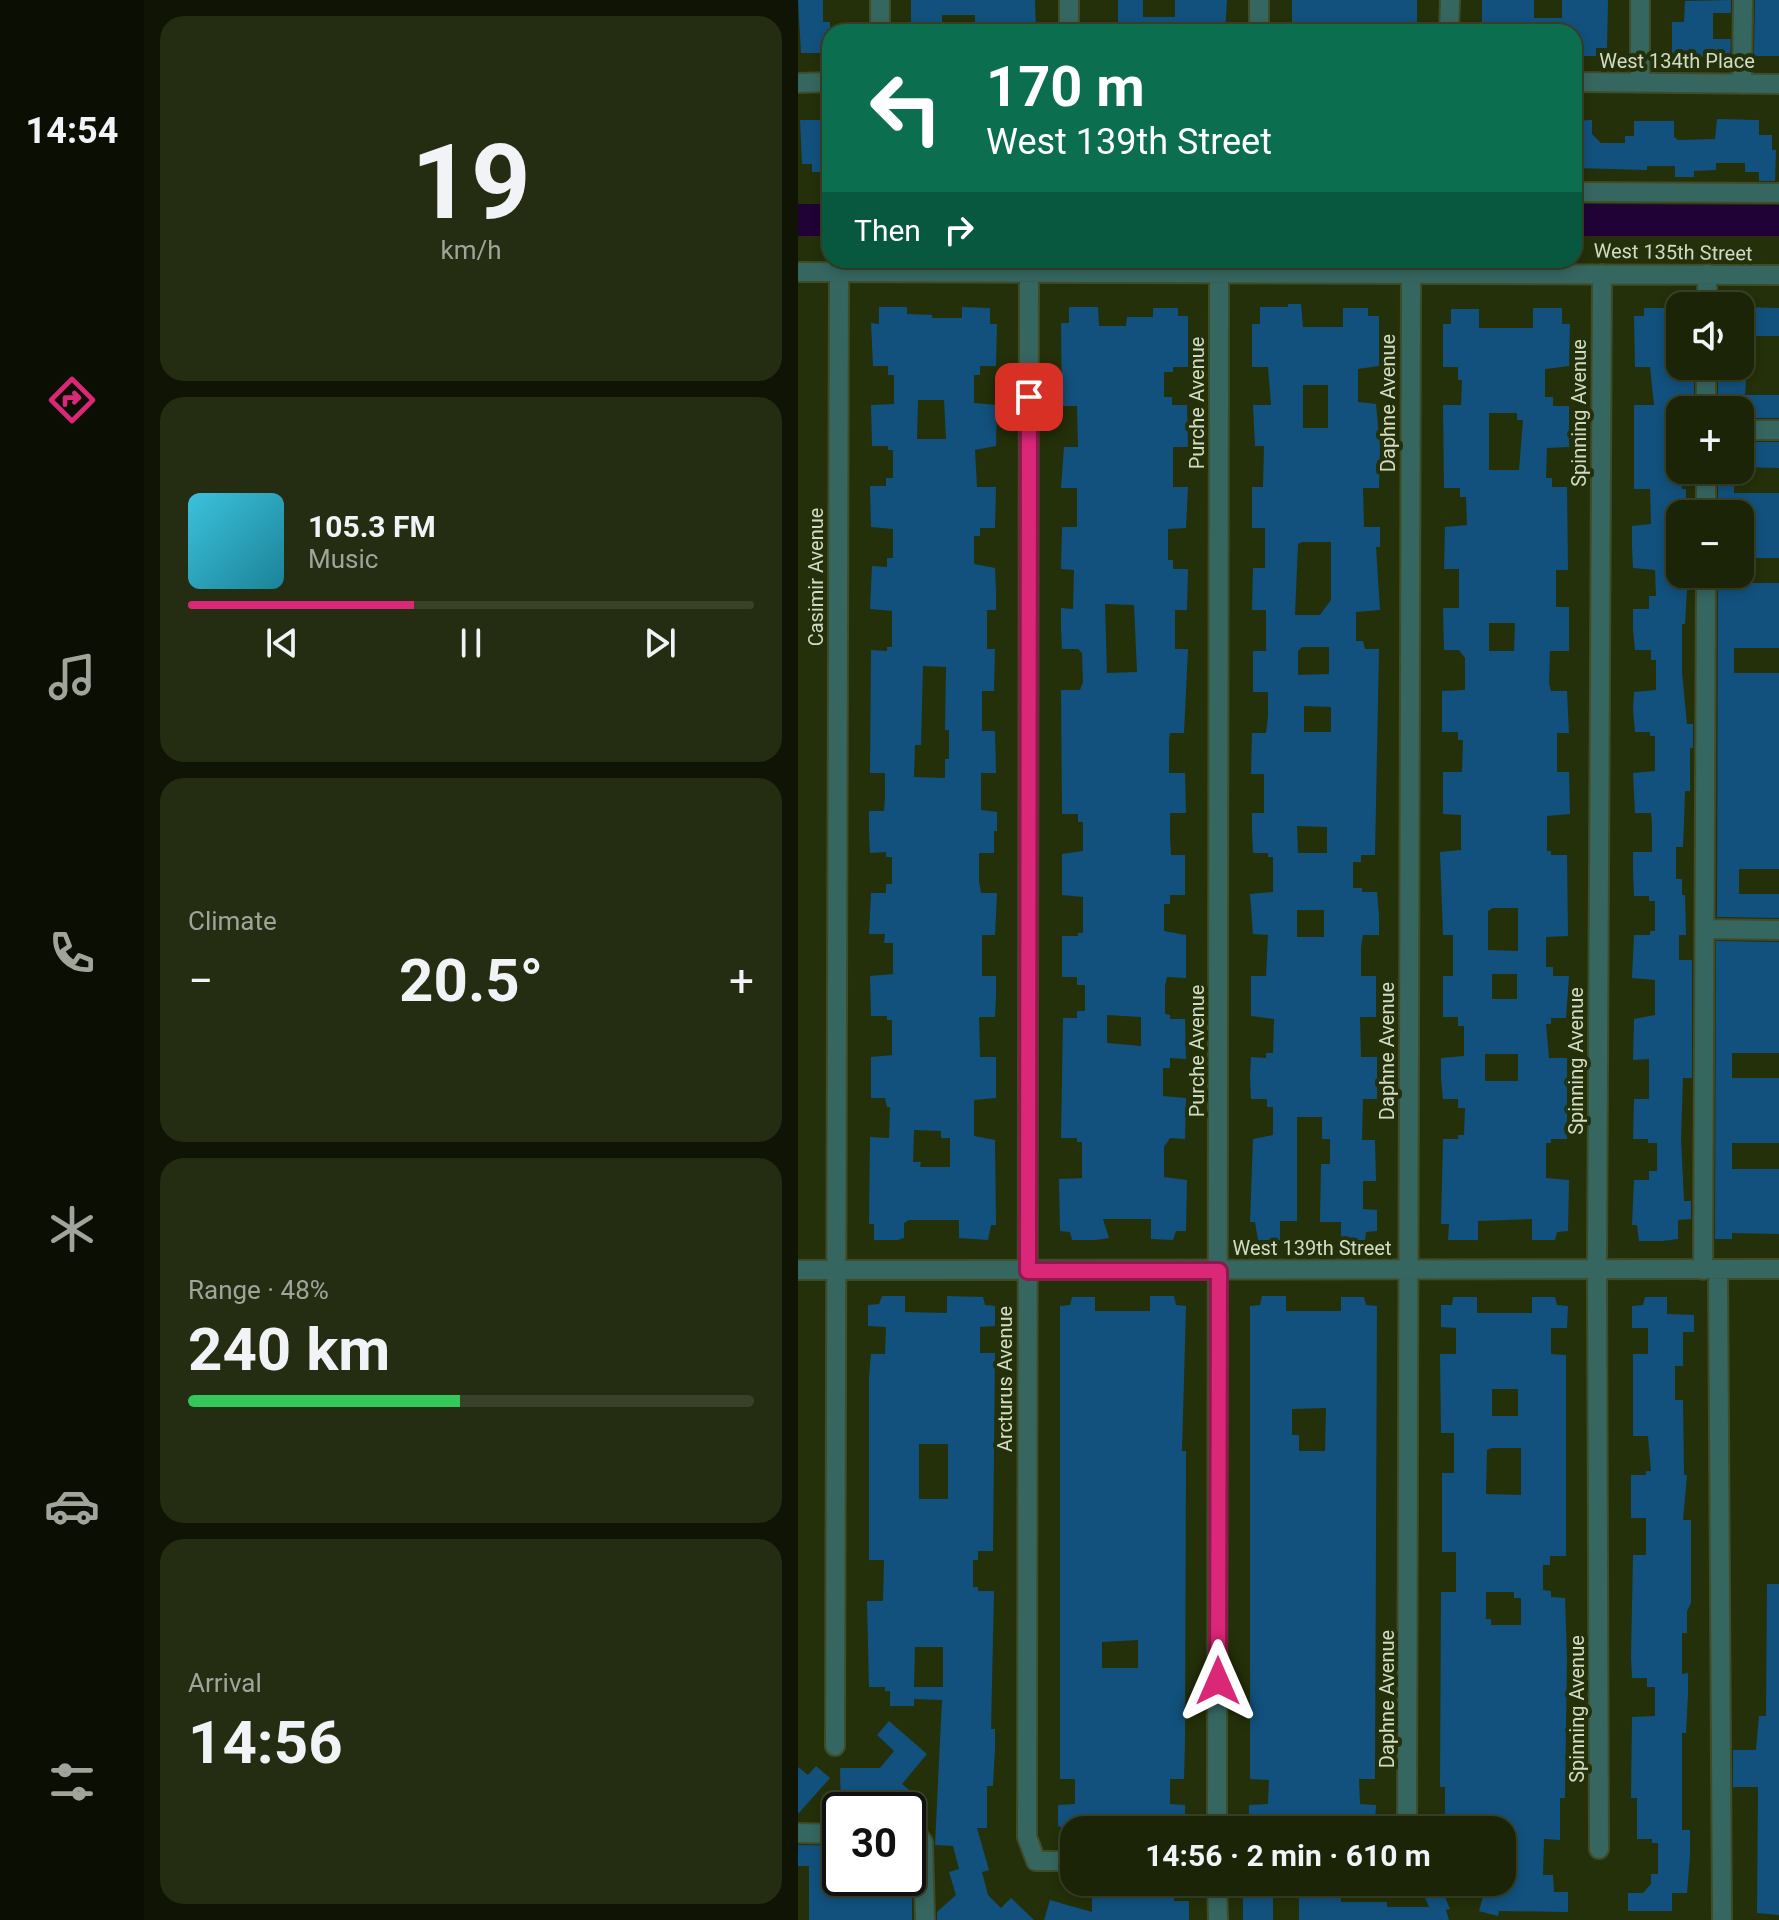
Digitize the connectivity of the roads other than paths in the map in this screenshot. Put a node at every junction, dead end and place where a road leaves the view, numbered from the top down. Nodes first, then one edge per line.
1 (880, 0) edge
2 (1069, 0) edge
3 (1259, 0) edge
4 (1450, 0) edge
5 (1640, 0) edge
6 (1743, 0) edge
7 (880, 24) edge
8 (1069, 24) edge
9 (1259, 24) edge
10 (1449, 24) edge
11 (822, 82) edge
12 (1582, 82) edge
13 (798, 83) edge
14 (1640, 83) junction
15 (1742, 84) junction
16 (1779, 84) edge
17 (1582, 192) edge
18 (1779, 193) edge
19 (798, 272) edge
20 (839, 272) junction
21 (1029, 272) junction
22 (1219, 272) junction
23 (1411, 272) junction
24 (1602, 274) junction
25 (1707, 274) junction
26 (1779, 275) edge
27 (1707, 292) edge
28 (1754, 430) edge
29 (1779, 430) edge
30 (1706, 588) edge
31 (1705, 929) junction
32 (1779, 930) edge
33 (1409, 1269) junction
34 (1597, 1269) junction
35 (1779, 1269) edge
36 (798, 1270) edge
37 (838, 1270) junction
38 (1711, 1270) junction
39 (1028, 1271) junction
40 (1219, 1271) junction
41 (835, 1746) dead end
42 (1217, 1816) edge
43 (1407, 1816) edge
44 (798, 1833) edge
45 (822, 1834) edge
46 (1599, 1849) dead end
47 (1060, 1861) edge
48 (924, 1896) edge
49 (1217, 1896) edge
50 (925, 1920) edge
51 (1218, 1920) edge
52 (1722, 1920) edge

1 - 7 street
2 - 8 street
3 - 9 street
4 - 10 street
5 - 14 street
6 - 15 street
11 - 13 street
12 - 14 street, West 134th Place
14 - 15 street, West 134th Place
15 - 16 street, West 134th Place
17 - 18 street
19 - 20 street, West 135th Street
20 - 21 street, West 135th Street
20 - 37 street, Casimir Avenue
21 - 22 street, West 135th Street
21 - 39 street, Arcturus Avenue
22 - 23 street, West 135th Street
22 - 40 street, Purche Avenue
23 - 24 street, West 135th Street
23 - 33 street, Daphne Avenue
24 - 25 street, West 135th Street
24 - 34 street, Spinning Avenue
25 - 26 street, West 135th Street
25 - 27 street
28 - 29 street
30 - 31 street
31 - 32 street
31 - 38 street
33 - 34 street, West 139th Street
33 - 40 street, West 139th Street
33 - 43 street, Daphne Avenue
34 - 38 street, West 139th Street
34 - 46 street, Spinning Avenue
35 - 38 street, West 139th Street
36 - 37 street, West 139th Street
37 - 39 street, West 139th Street
37 - 41 street, Casimir Avenue
38 - 52 street
39 - 40 street, West 139th Street
39 - 47 street, Arcturus Avenue
40 - 42 street, Purche Avenue
44 - 45 street
48 - 50 street
49 - 51 street

